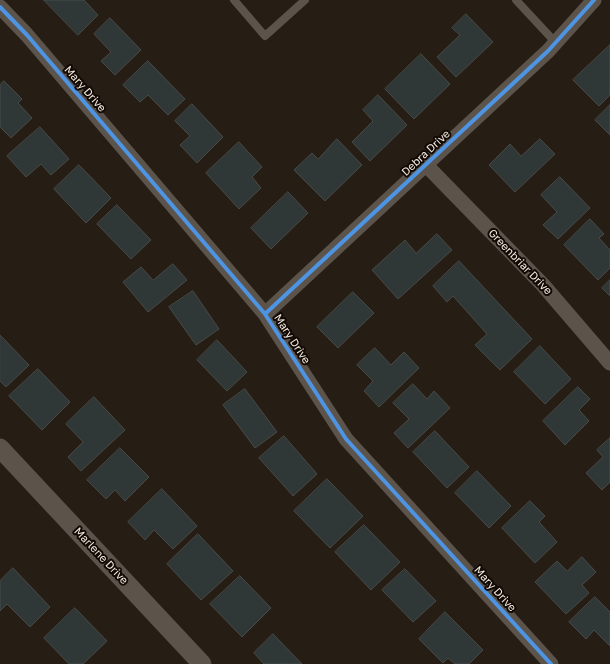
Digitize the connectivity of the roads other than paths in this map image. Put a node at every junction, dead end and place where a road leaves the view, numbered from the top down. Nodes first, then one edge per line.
1 (234, 0) edge
2 (304, 0) edge
3 (516, 0) edge
4 (594, 0) edge
5 (0, 7) edge
6 (556, 43) junction
7 (426, 165) junction
8 (265, 314) junction
9 (610, 363) edge
10 (0, 448) edge
11 (202, 664) edge
12 (551, 664) edge

1 - 2 lane
3 - 6 lane
4 - 6 street, Debra Drive
5 - 8 street, Mary Drive
6 - 7 street, Debra Drive
7 - 8 street, Debra Drive
7 - 9 street, Greenbriar Drive
8 - 12 street, Mary Drive
10 - 11 street, Marlene Drive

